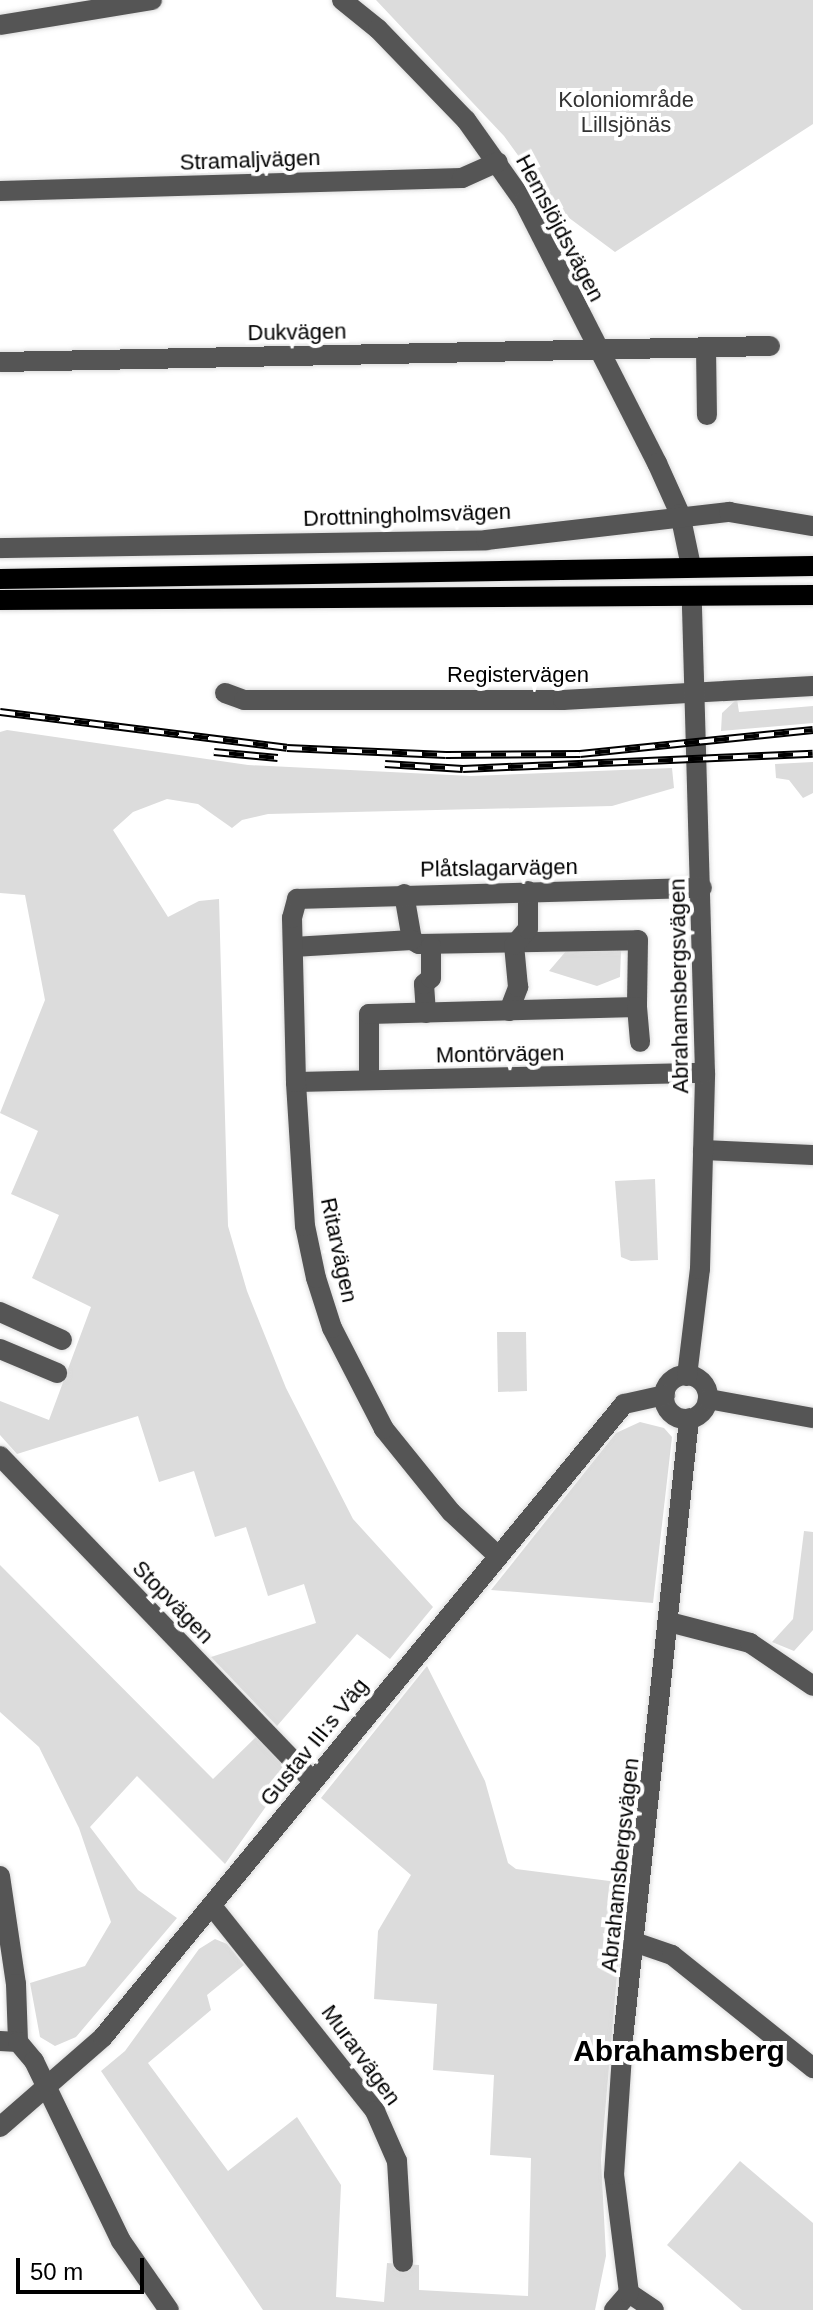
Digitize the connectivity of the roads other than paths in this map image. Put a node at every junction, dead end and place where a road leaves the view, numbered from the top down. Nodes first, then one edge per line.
1 (152, 0) edge
2 (342, 0) edge
3 (0, 25) edge
4 (498, 162) junction
5 (0, 191) edge
6 (770, 346) dead end
7 (595, 347) junction
8 (706, 347) junction
9 (0, 362) edge
10 (707, 415) dead end
11 (680, 514) junction
12 (813, 526) edge
13 (0, 548) edge
14 (691, 566) junction
15 (813, 566) edge
16 (0, 579) edge
17 (813, 595) edge
18 (692, 596) junction
19 (0, 600) edge
20 (813, 686) edge
21 (225, 693) dead end
22 (694, 694) junction
23 (702, 888) junction
24 (528, 891) junction
25 (404, 894) junction
26 (297, 899) joint
27 (422, 943) junction
28 (514, 945) junction
29 (293, 947) junction
30 (637, 1007) junction
31 (509, 1011) junction
32 (426, 1013) junction
33 (640, 1042) dead end
34 (705, 1073) junction
35 (369, 1080) junction
36 (296, 1082) junction
37 (703, 1150) junction
38 (813, 1155) edge
39 (0, 1312) edge
40 (62, 1340) dead end
41 (0, 1349) edge
42 (57, 1373) dead end
43 (687, 1376) junction
44 (665, 1395) junction
45 (708, 1399) junction
46 (813, 1418) edge
47 (689, 1419) junction
48 (0, 1456) edge
49 (497, 1555) junction
50 (669, 1622) junction
51 (813, 1686) edge
52 (313, 1781) junction
53 (0, 1876) edge
54 (212, 1906) junction
55 (637, 1943) junction
56 (9, 2042) edge
57 (813, 2068) edge
58 (46, 2086) junction
59 (0, 2127) edge
60 (403, 2262) dead end
61 (629, 2293) junction
62 (169, 2310) edge
63 (614, 2310) edge
64 (654, 2310) edge

1 - 3 street
2 - 4 street, Hemslöjdsvägen
4 - 5 street, Stramaljvägen
4 - 7 street, Hemslöjdsvägen
6 - 8 street
7 - 8 street
7 - 9 street, Dukvägen
7 - 11 street, Hemslöjdsvägen
8 - 10 street
11 - 12 street, Drottningholmsvägen
11 - 13 street, Drottningholmsvägen
11 - 14 street, Hemslöjdsvägen
14 - 15 main road
14 - 16 main road
14 - 18 main road
17 - 18 main road
18 - 19 main road
18 - 22 street, Abrahamsbergsvägen
20 - 22 street, Registervägen
21 - 22 street, Registervägen
22 - 23 street, Abrahamsbergsvägen
23 - 24 street, Plåtslagarvägen
23 - 34 street, Abrahamsbergsvägen
24 - 25 street, Plåtslagarvägen
24 - 28 street
25 - 26 street, Plåtslagarvägen
25 - 27 street
26 - 29 street, Ritarvägen
27 - 28 street
27 - 29 street
27 - 32 street
28 - 30 street
28 - 31 street
29 - 36 street, Ritarvägen
30 - 31 street
30 - 33 street
31 - 32 street
32 - 35 street
34 - 35 street, Montörvägen
34 - 37 street, Abrahamsbergsvägen
35 - 36 street, Montörvägen
36 - 49 street, Ritarvägen
37 - 38 street
37 - 43 street, Abrahamsbergsvägen
39 - 40 street
41 - 42 street
43 - 44 street
43 - 45 street
44 - 47 street
44 - 49 street, Gustav III:s Väg
45 - 46 street
45 - 47 street
47 - 50 street, Abrahamsbergsvägen
48 - 52 street, Stopvägen
49 - 52 street, Gustav III:s Väg
50 - 51 street
50 - 55 street, Abrahamsbergsvägen
52 - 54 street, Gustav III:s Väg
53 - 56 street
54 - 58 street, Gustav III:s Väg
54 - 60 street, Murarvägen
55 - 57 street
55 - 61 street, Abrahamsbergsvägen
56 - 58 street
58 - 59 street, Gustav III:s Väg
58 - 62 street
61 - 63 street
61 - 64 street

